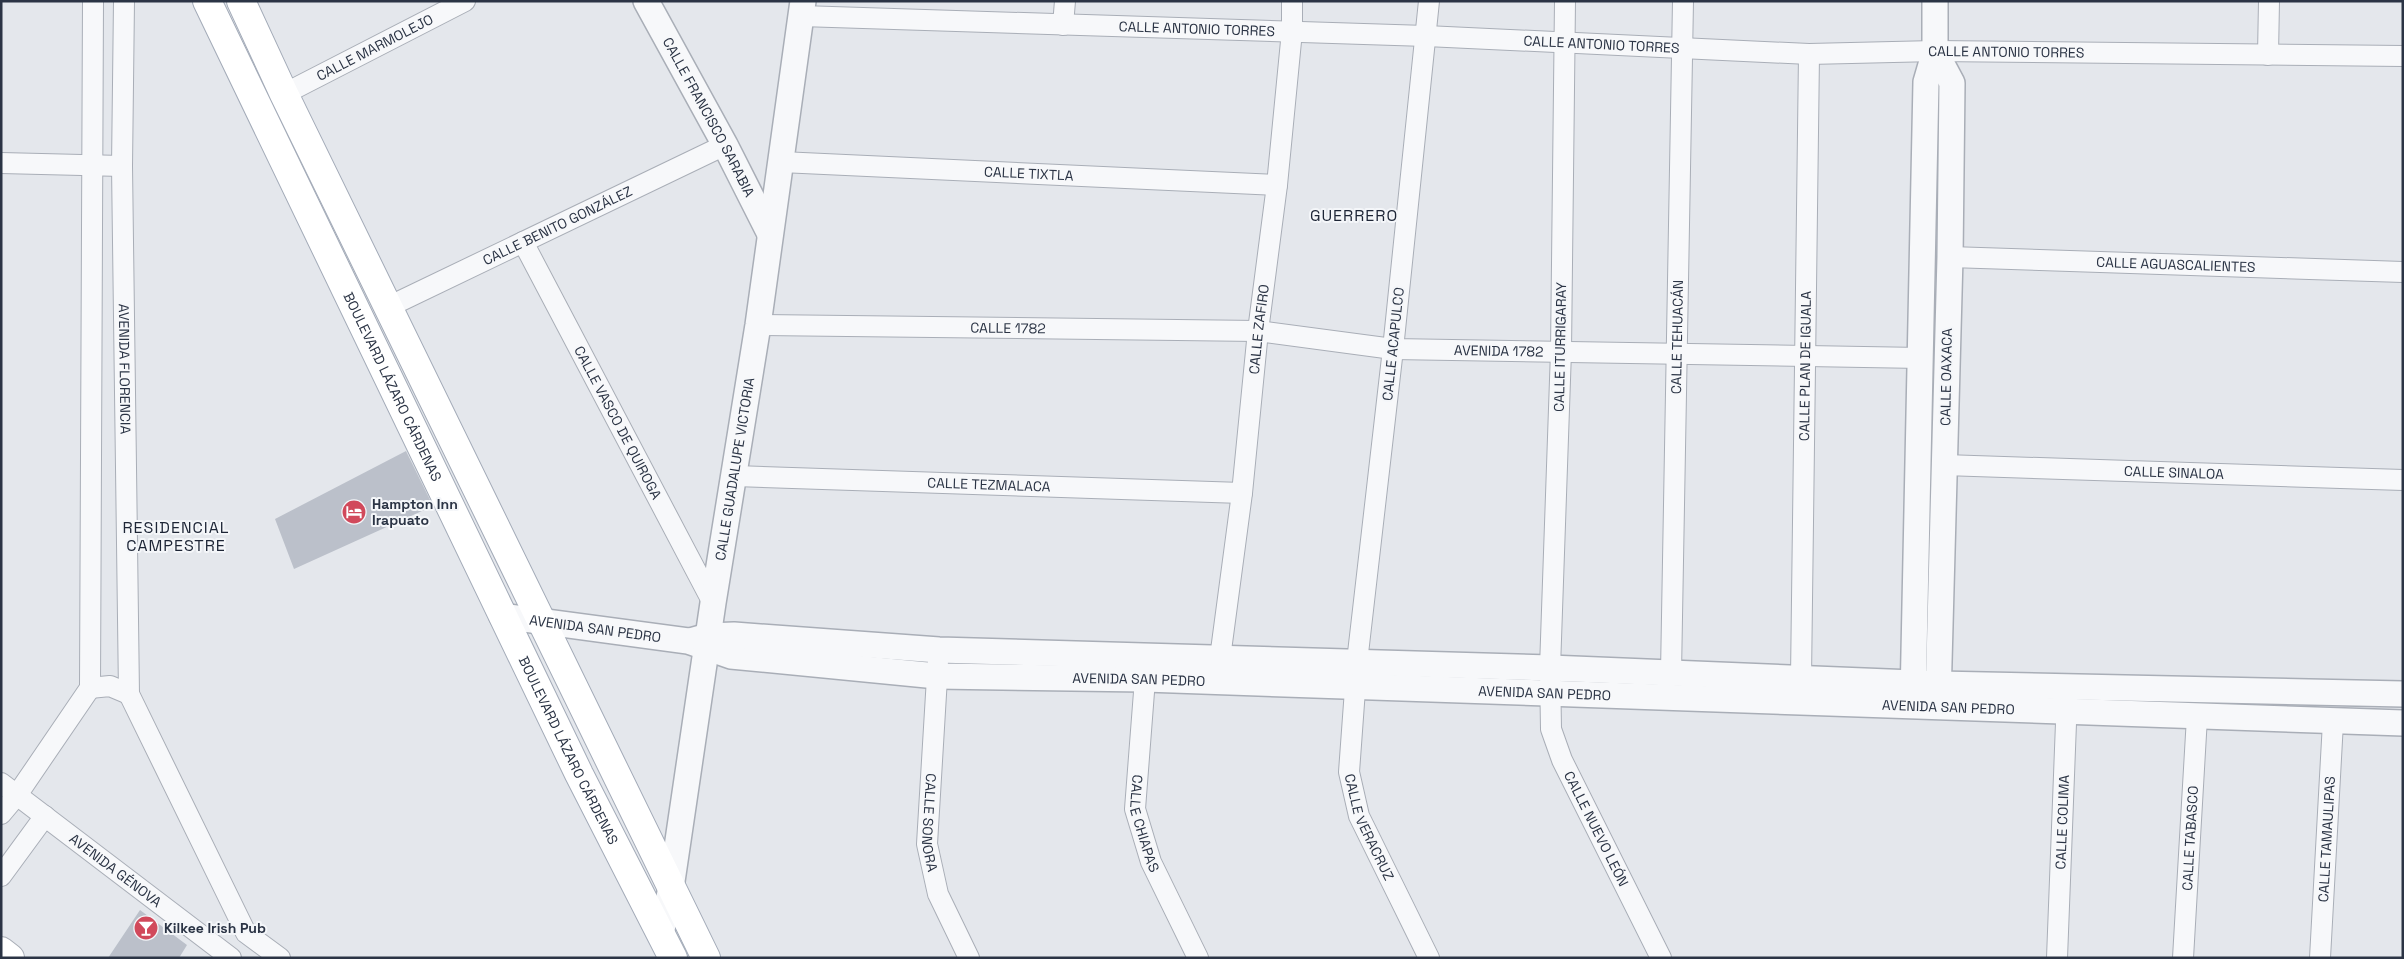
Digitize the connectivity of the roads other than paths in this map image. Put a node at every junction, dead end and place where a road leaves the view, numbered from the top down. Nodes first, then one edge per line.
1 (93, 1) edge
2 (124, 1) edge
3 (206, 1) edge
4 (241, 1) edge
5 (465, 1) edge
6 (646, 1) edge
7 (1065, 1) edge
8 (1292, 1) edge
9 (1429, 1) edge
10 (1565, 1) edge
11 (1684, 1) edge
12 (1935, 1) edge
13 (2269, 1) edge
14 (802, 8) edge
15 (1064, 25) junction
16 (1292, 31) junction
17 (1426, 36) junction
18 (1564, 42) junction
19 (1683, 48) junction
20 (1935, 51) junction
21 (1809, 54) junction
22 (2268, 55) junction
23 (2403, 56) edge
24 (284, 94) junction
25 (725, 145) junction
26 (781, 162) junction
27 (1, 163) edge
28 (91, 166) junction
29 (122, 166) junction
30 (1277, 185) junction
31 (770, 234) junction
32 (523, 242) junction
33 (1950, 256) junction
34 (2403, 272) edge
35 (1921, 288) junction
36 (1948, 290) junction
37 (388, 307) junction
38 (758, 325) junction
39 (1258, 331) junction
40 (1393, 349) junction
41 (1561, 351) junction
42 (1677, 354) junction
43 (1806, 356) junction
44 (1921, 358) junction
45 (1944, 465) junction
46 (735, 476) junction
47 (2403, 480) edge
48 (1242, 493) junction
49 (713, 603) junction
50 (502, 616) junction
51 (540, 620) junction
52 (701, 642) junction
53 (939, 650) junction
54 (1220, 658) junction
55 (1357, 662) junction
56 (1550, 668) junction
57 (1672, 673) junction
58 (937, 676) junction
59 (1801, 678) junction
60 (1145, 679) junction
61 (1913, 682) junction
62 (1356, 687) junction
63 (2067, 687) junction
64 (90, 688) junction
65 (129, 694) junction
66 (1550, 694) junction
67 (2403, 694) edge
68 (1938, 696) junction
69 (1912, 708) junction
70 (2066, 713) junction
71 (2197, 717) junction
72 (2333, 722) junction
73 (2403, 724) edge
74 (9, 789) edge
75 (1, 814) edge
76 (45, 816) junction
77 (1, 876) edge
78 (671, 888) junction
79 (246, 933) junction
80 (667, 946) edge
81 (1, 951) edge
82 (231, 957) edge
83 (10, 958) edge
84 (280, 958) edge
85 (706, 958) edge
86 (969, 958) edge
87 (1198, 958) edge
88 (1429, 958) edge
89 (1661, 958) edge
90 (2057, 958) edge
91 (2183, 958) edge
92 (2320, 958) edge

1 - 28 street
2 - 29 street, AVENIDA FLORENCIA
3 - 50 main road, BOULEVARD LÁZARO CÁRDENAS
4 - 24 main road
5 - 24 street, CALLE MARMOLEJO
6 - 25 street, CALLE FRANCISCO SARABIA
7 - 15 street
8 - 16 street, CALLE ZAFIRO
9 - 17 street, CALLE ACAPULCO
10 - 18 street, CALLE ITURRIGARAY
11 - 19 street, CALLE TEHUACÁN
12 - 20 street, CALLE OAXACA
13 - 22 street
14 - 15 street, CALLE ANTONIO TORRES
14 - 26 street, CALLE GUADALUPE VICTORIA
15 - 16 street, CALLE ANTONIO TORRES
16 - 17 street, CALLE ANTONIO TORRES
16 - 30 street, CALLE ZAFIRO
17 - 18 street, CALLE ANTONIO TORRES
17 - 40 street, CALLE ACAPULCO
18 - 19 street, CALLE ANTONIO TORRES
18 - 41 street, CALLE ITURRIGARAY
19 - 21 street, CALLE ANTONIO TORRES
19 - 42 street, CALLE TEHUACÁN
20 - 21 street, CALLE ANTONIO TORRES
20 - 22 street, CALLE ANTONIO TORRES
20 - 33 street, CALLE OAXACA
20 - 35 street, CALLE OAXACA
21 - 43 street, CALLE PLAN DE IGUALA
22 - 23 street, CALLE ANTONIO TORRES
24 - 37 main road
25 - 31 street, CALLE FRANCISCO SARABIA
25 - 32 street, CALLE BENITO GONZÁLEZ
26 - 30 street, CALLE TIXTLA
26 - 31 street, CALLE GUADALUPE VICTORIA
27 - 28 street
28 - 29 street
28 - 64 street
29 - 65 street, AVENIDA FLORENCIA
30 - 39 street, CALLE ZAFIRO
31 - 38 street, CALLE GUADALUPE VICTORIA
32 - 37 street, CALLE BENITO GONZÁLEZ
32 - 49 street, CALLE VASCO DE QUIROGA
33 - 34 street, CALLE AGUASCALIENTES
33 - 36 street, CALLE OAXACA
35 - 36 street
35 - 44 street, CALLE OAXACA
36 - 45 street, CALLE OAXACA
37 - 51 main road
38 - 39 street, CALLE 1782
38 - 46 street, CALLE GUADALUPE VICTORIA
39 - 40 street, AVENIDA 1782
39 - 48 street, CALLE ZAFIRO
40 - 41 street, AVENIDA 1782
40 - 55 street, CALLE ACAPULCO
41 - 42 street, AVENIDA 1782
41 - 56 street, CALLE ITURRIGARAY
42 - 43 street, AVENIDA 1782
42 - 57 street, CALLE TEHUACÁN
43 - 44 street, AVENIDA 1782
43 - 59 street, CALLE PLAN DE IGUALA
44 - 61 street, CALLE OAXACA
45 - 47 street, CALLE SINALOA
45 - 68 street, CALLE OAXACA
46 - 48 street, CALLE TEZMALACA
46 - 49 street, CALLE GUADALUPE VICTORIA
48 - 54 street, CALLE ZAFIRO
49 - 52 street, CALLE GUADALUPE VICTORIA
50 - 51 street, AVENIDA SAN PEDRO
50 - 80 main road, BOULEVARD LÁZARO CÁRDENAS
51 - 52 street, AVENIDA SAN PEDRO
51 - 78 main road
52 - 53 street, AVENIDA SAN PEDRO
52 - 58 street, AVENIDA SAN PEDRO
52 - 78 street, CALLE GUADALUPE VICTORIA
53 - 54 street, AVENIDA SAN PEDRO
53 - 58 street, CALLE SONORA
54 - 55 street, AVENIDA SAN PEDRO
55 - 56 street, AVENIDA SAN PEDRO
55 - 62 street, CALLE ACAPULCO
56 - 57 street, AVENIDA SAN PEDRO
56 - 66 street, CALLE ITURRIGARAY
57 - 59 street, AVENIDA SAN PEDRO
58 - 60 street, AVENIDA SAN PEDRO
58 - 86 street, CALLE SONORA
59 - 61 street, AVENIDA SAN PEDRO
60 - 62 street, AVENIDA SAN PEDRO
60 - 87 street, CALLE CHIAPAS
61 - 68 street, AVENIDA SAN PEDRO
61 - 69 street, CALLE OAXACA
62 - 66 street, AVENIDA SAN PEDRO
62 - 88 street, CALLE VERACRUZ
63 - 67 street, AVENIDA SAN PEDRO
63 - 68 street, AVENIDA SAN PEDRO
63 - 70 street, CALLE COLIMA
64 - 65 street
64 - 74 street
65 - 79 street
66 - 69 street, AVENIDA SAN PEDRO
66 - 89 street, CALLE NUEVO LEÓN
68 - 69 street, AVENIDA SAN PEDRO
68 - 70 street, AVENIDA SAN PEDRO
70 - 71 street, AVENIDA SAN PEDRO
70 - 90 street, CALLE COLIMA
71 - 72 street, AVENIDA SAN PEDRO
71 - 91 street, CALLE TABASCO
72 - 73 street, AVENIDA SAN PEDRO
72 - 92 street, CALLE TAMAULIPAS
74 - 75 street
74 - 76 street, AVENIDA GÉNOVA
76 - 77 street
76 - 82 street, AVENIDA GÉNOVA
78 - 80 street, CALLE GUADALUPE VICTORIA
78 - 85 main road
79 - 82 street, AVENIDA GÉNOVA
79 - 84 street
81 - 83 main road

